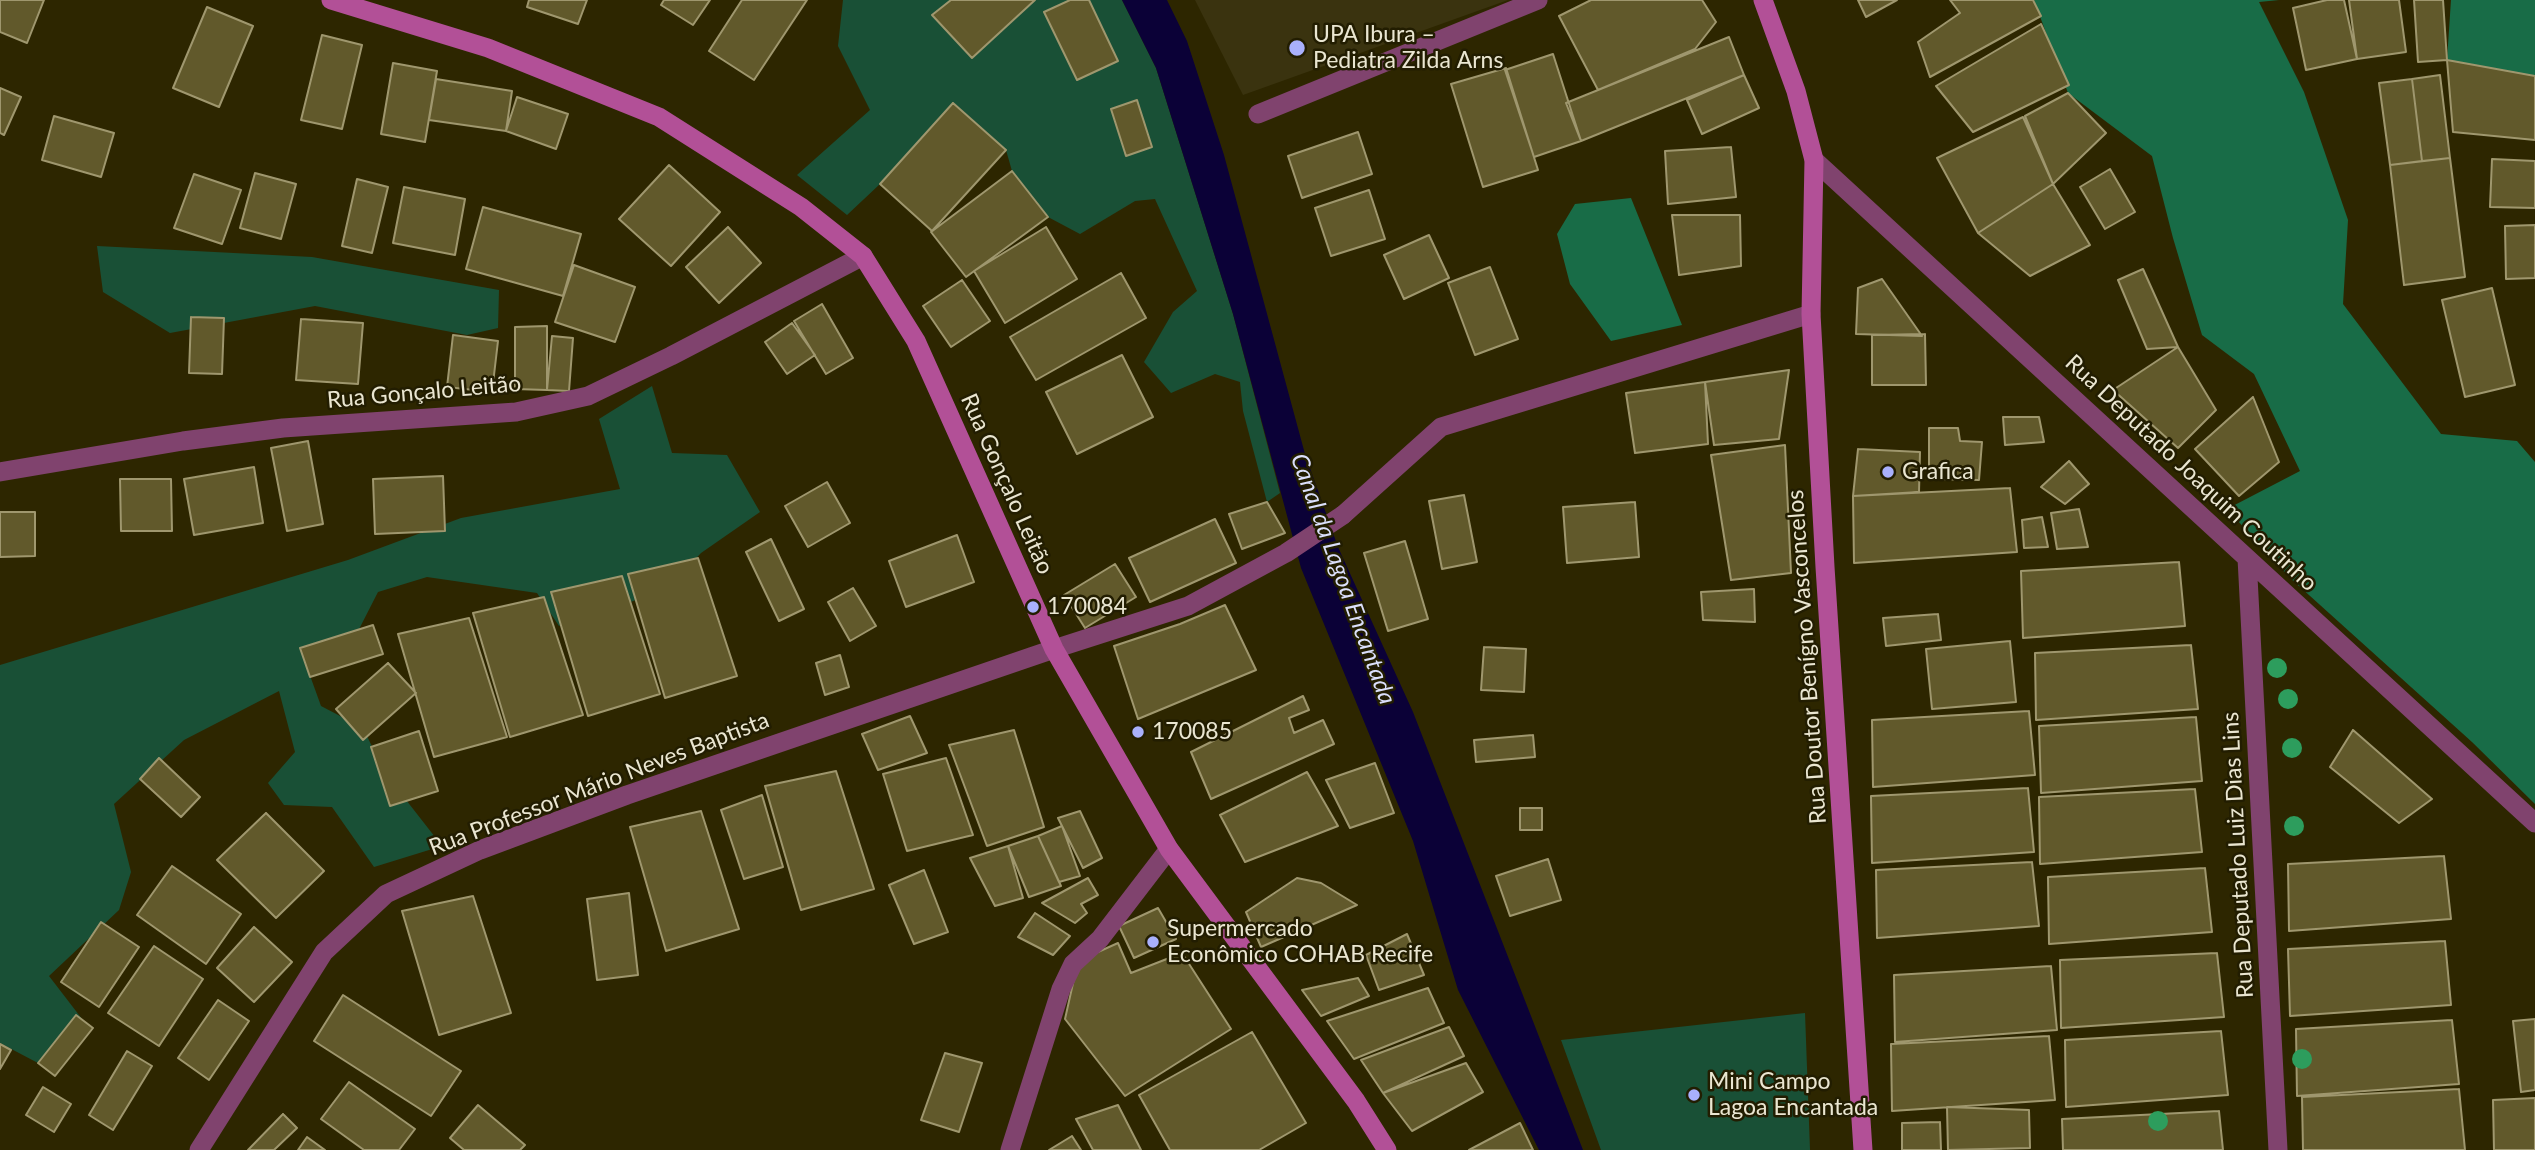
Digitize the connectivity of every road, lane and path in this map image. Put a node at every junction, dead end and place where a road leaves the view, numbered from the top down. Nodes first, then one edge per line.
1 (331, 0) edge
2 (1538, 0) edge
3 (1762, 0) edge
4 (1258, 114) dead end
5 (1814, 160) junction
6 (863, 256) junction
7 (1811, 314) junction
8 (0, 472) edge
9 (2247, 558) junction
10 (1054, 649) junction
11 (2535, 823) edge
12 (1169, 849) junction
13 (200, 1150) edge
14 (1010, 1150) edge
15 (1387, 1150) edge
16 (1863, 1150) edge
17 (2278, 1150) edge

1 - 6 main road, Rua Gonçalo Leitão
2 - 4 street
3 - 5 main road, Rua Doutor Benígno Vasconcelos
5 - 7 main road, Rua Doutor Benígno Vasconcelos
5 - 9 street, Rua Deputado Joaquim Coutinho
6 - 8 street, Rua Gonçalo Leitão
6 - 10 main road, Rua Gonçalo Leitão
7 - 10 street, Rua Professor Mário Neves Baptista
7 - 16 main road, Rua Doutor Benígno Vasconcelos
9 - 11 street, Rua Deputado Joaquim Coutinho
9 - 17 street, Rua Deputado Luiz Dias Lins
10 - 12 main road, Rua Gonçalo Leitão
10 - 13 street, Rua Professor Mário Neves Baptista
12 - 14 street
12 - 15 main road, Rua Gonçalo Leitão

